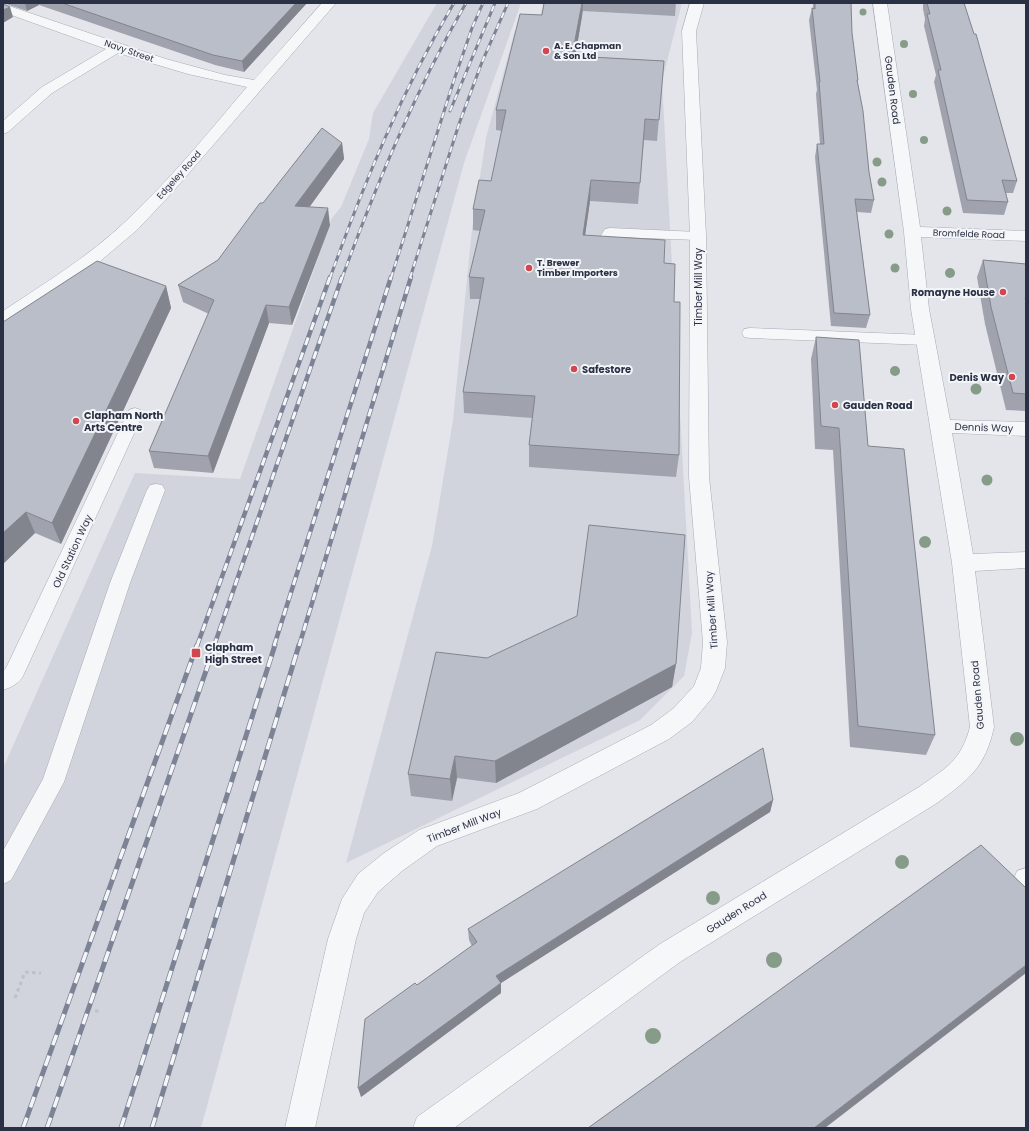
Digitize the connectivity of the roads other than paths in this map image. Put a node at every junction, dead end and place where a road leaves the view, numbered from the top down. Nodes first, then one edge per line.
1 (329, 3) edge
2 (697, 3) edge
3 (880, 3) edge
4 (3, 8) edge
5 (119, 48) junction
6 (258, 85) junction
7 (3, 129) edge
8 (912, 232) junction
9 (698, 236) junction
10 (1026, 236) edge
11 (600, 248) edge
12 (3, 319) edge
13 (750, 332) dead end
14 (926, 340) junction
15 (135, 414) dead end
16 (941, 426) junction
17 (1026, 429) edge
18 (156, 490) dead end
19 (1026, 560) edge
20 (963, 563) junction
21 (3, 682) edge
22 (3, 873) edge
23 (300, 1128) edge
24 (428, 1128) edge

1 - 6 street, Edgeley Road
2 - 9 street, Timber Mill Way
3 - 8 street, Gauden Road
4 - 5 street, Navy Street
5 - 6 street, Navy Street
5 - 7 street
6 - 12 street, Edgeley Road
8 - 10 street, Bromfelde Road
8 - 14 street, Gauden Road
9 - 11 lane
9 - 23 street, Timber Mill Way
13 - 14 lane
14 - 16 street, Gauden Road
15 - 21 lane, Old Station Way
16 - 17 street, Dennis Way
16 - 20 street, Gauden Road
18 - 22 lane
19 - 20 street
20 - 24 street, Gauden Road

